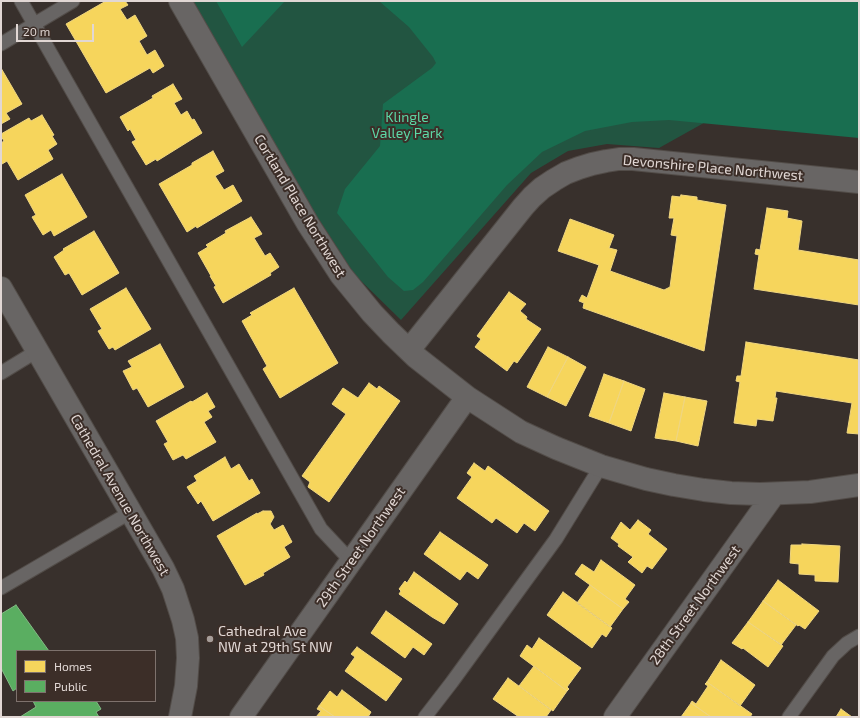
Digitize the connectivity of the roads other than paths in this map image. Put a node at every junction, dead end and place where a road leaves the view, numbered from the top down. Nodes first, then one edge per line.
1 (21, 1) edge
2 (73, 1) edge
3 (180, 1) edge
4 (34, 24) junction
5 (1, 44) edge
6 (859, 182) edge
7 (1, 288) edge
8 (409, 350) junction
9 (37, 351) junction
10 (1, 373) edge
11 (467, 397) junction
12 (601, 466) junction
13 (859, 486) edge
14 (774, 494) junction
15 (131, 512) junction
16 (351, 561) junction
17 (1, 588) edge
18 (859, 636) edge
19 (180, 717) edge
20 (241, 717) edge
21 (425, 717) edge
22 (615, 717) edge
23 (789, 717) edge

1 - 4 lane
2 - 4 lane
3 - 8 street, Cortland Place Northwest
4 - 5 lane
4 - 16 lane
6 - 8 street, Devonshire Place Northwest
7 - 9 street, Cathedral Avenue Northwest
8 - 11 street, Cortland Place Northwest
9 - 10 lane
9 - 15 street, Cathedral Avenue Northwest
11 - 12 street, Cortland Place Northwest
11 - 16 street, 29th Street Northwest
12 - 14 street, Cortland Place Northwest
12 - 21 lane
13 - 14 street, Cortland Place Northwest
14 - 22 street, 28th Street Northwest
15 - 17 lane
15 - 19 street, Cathedral Avenue Northwest
16 - 20 street, 29th Street Northwest
18 - 23 lane

